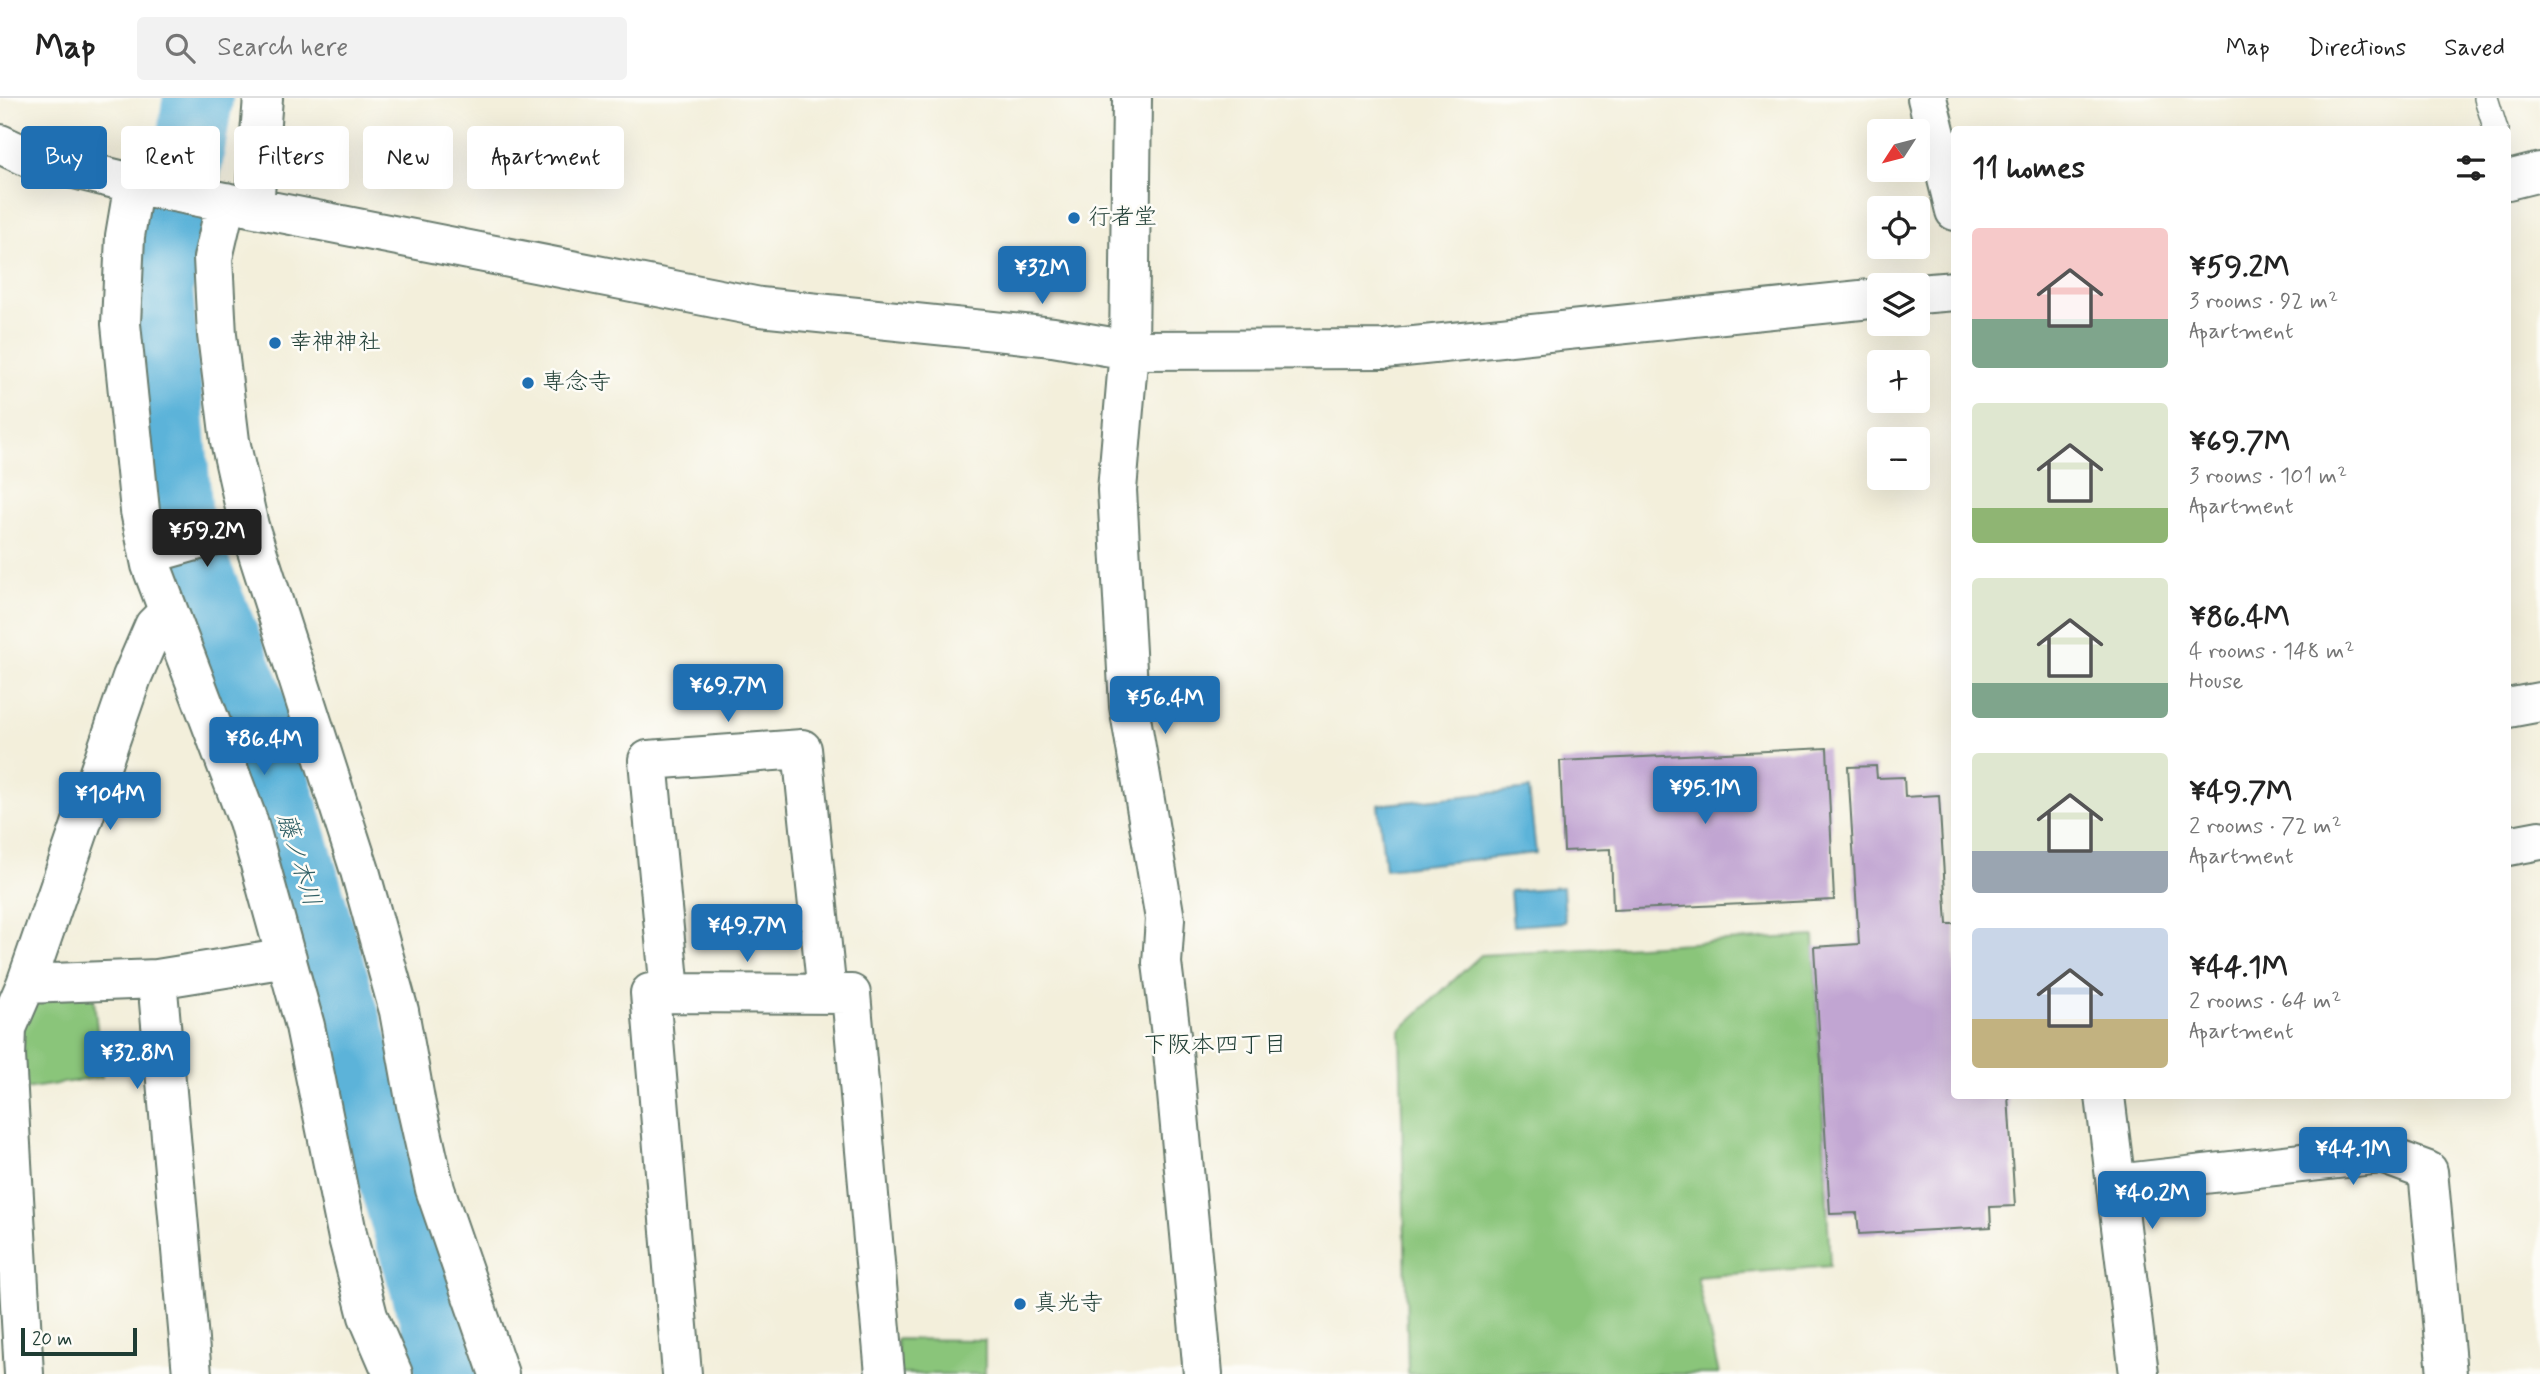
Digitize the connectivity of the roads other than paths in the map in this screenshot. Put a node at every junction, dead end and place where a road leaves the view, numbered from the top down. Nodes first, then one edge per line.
1 (263, 98) edge
2 (1132, 98) edge
3 (1927, 98) edge
4 (2486, 98) edge
5 (2495, 126) edge
6 (0, 144) edge
7 (121, 180) edge
8 (140, 189) edge
9 (161, 189) edge
10 (1951, 195) edge
11 (230, 203) junction
12 (1951, 290) edge
13 (1930, 293) edge
14 (1867, 299) edge
15 (1129, 350) junction
16 (249, 526) junction
17 (149, 554) junction
18 (168, 612) junction
19 (2540, 702) edge
20 (2511, 707) edge
21 (2540, 840) edge
22 (2511, 845) edge
23 (287, 958) junction
24 (157, 979) junction
25 (26, 984) junction
26 (670, 992) junction
27 (827, 994) junction
28 (2105, 1099) edge
29 (2116, 1184) junction
30 (24, 1374) edge
31 (192, 1374) edge
32 (393, 1374) edge
33 (499, 1374) edge
34 (682, 1374) edge
35 (885, 1374) edge
36 (1203, 1374) edge
37 (2139, 1374) edge
38 (2447, 1374) edge

1 - 11 street
2 - 15 street
3 - 10 street
4 - 5 lane
6 - 7 street
8 - 17 street
9 - 11 street
11 - 15 street
11 - 16 street
12 - 13 street
14 - 15 street
15 - 36 street
16 - 17 street
16 - 33 street
17 - 18 street
18 - 23 street
18 - 25 street
19 - 20 street
21 - 22 street
23 - 24 street
23 - 32 street
24 - 25 street
24 - 31 street
25 - 30 street
26 - 27 street
26 - 27 street
26 - 34 street
27 - 35 street
28 - 29 street
29 - 37 street
29 - 38 street

